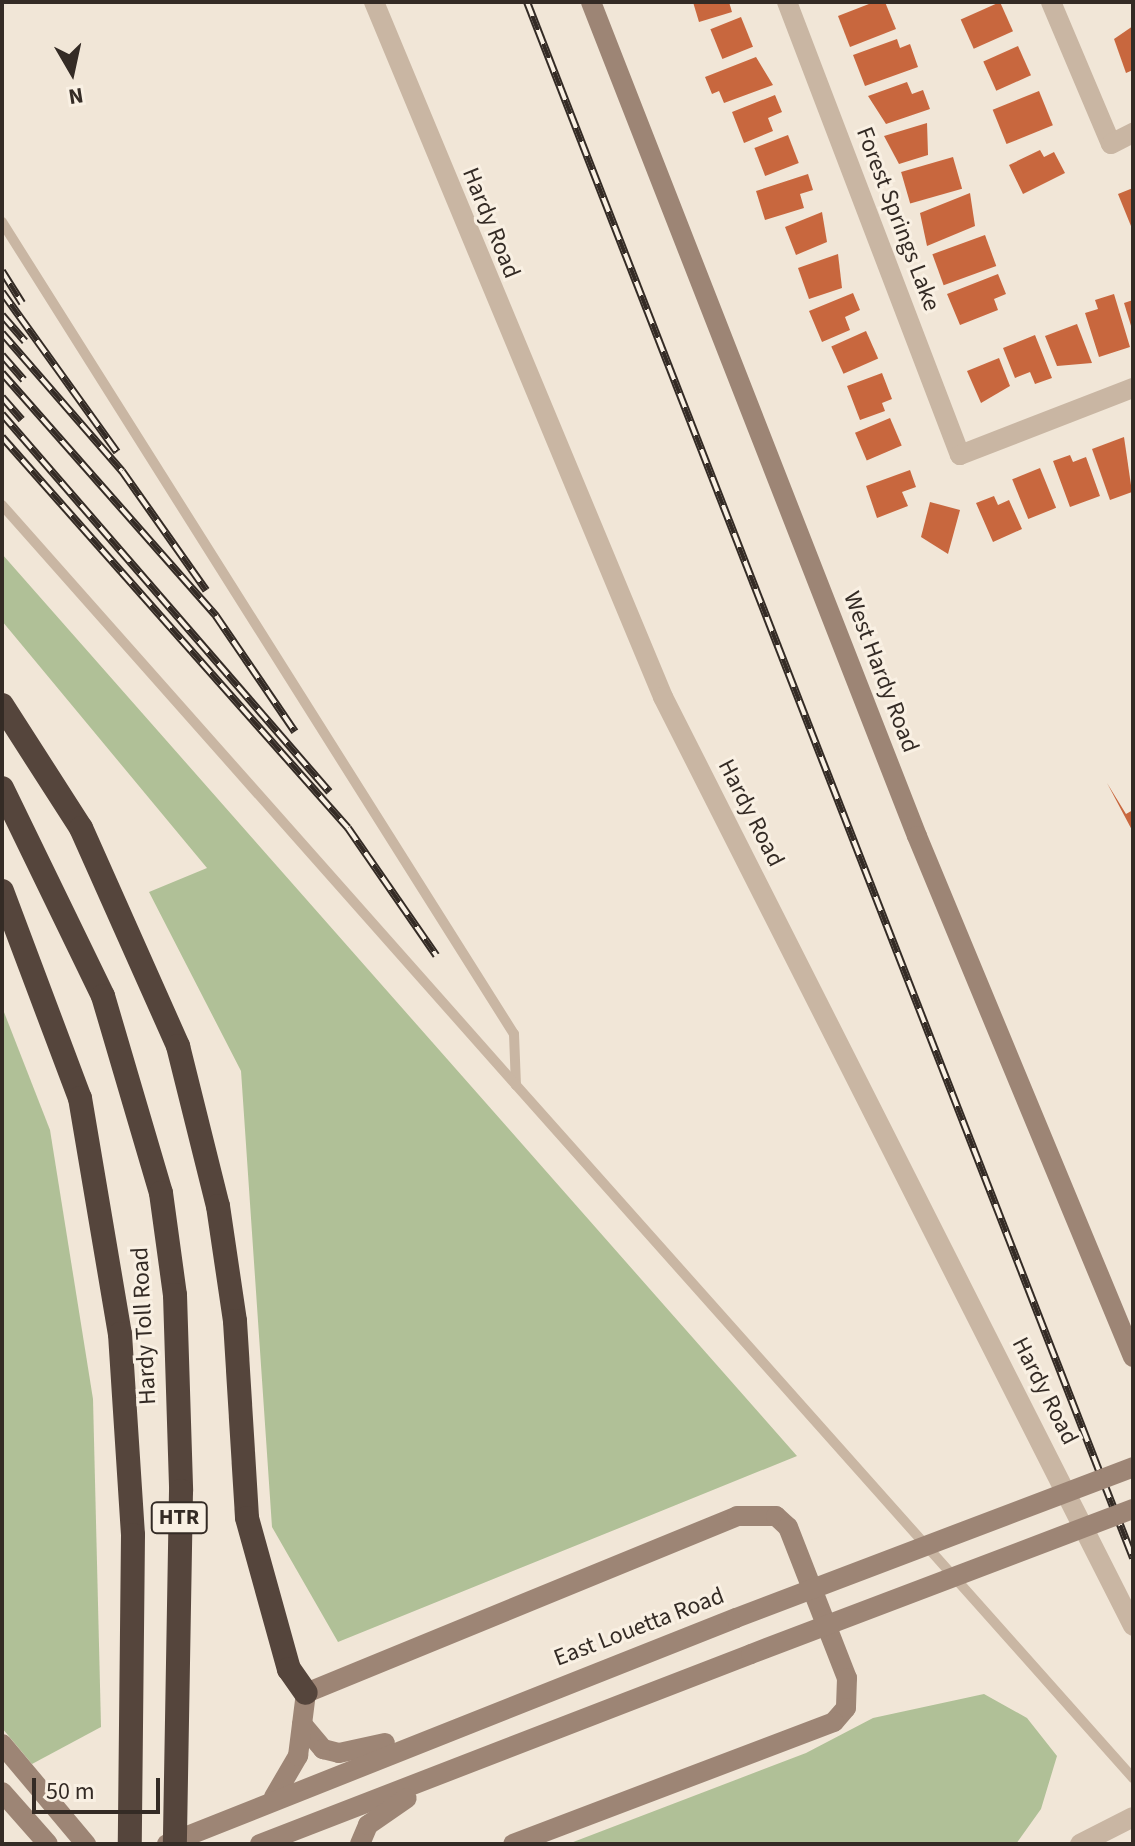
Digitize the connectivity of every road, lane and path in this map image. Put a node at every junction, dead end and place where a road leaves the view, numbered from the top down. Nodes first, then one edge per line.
1 (374, 2) edge
2 (591, 2) edge
3 (787, 2) edge
4 (1051, 2) edge
5 (1133, 133) edge
6 (2, 222) edge
7 (1133, 388) edge
8 (2, 505) edge
9 (2, 705) edge
10 (2, 788) edge
11 (2, 891) edge
12 (516, 1085) junction
13 (1133, 1357) edge
14 (1133, 1467) edge
15 (1133, 1509) edge
16 (1133, 1626) edge
17 (306, 1693) junction
18 (302, 1724) junction
19 (445, 1730) junction
20 (2, 1744) edge
21 (458, 1768) junction
22 (1133, 1778) edge
23 (2, 1792) edge
24 (274, 1797) junction
25 (1133, 1817) edge
26 (48, 1844) edge
27 (86, 1844) edge
28 (130, 1844) edge
29 (167, 1844) edge
30 (175, 1844) edge
31 (260, 1844) edge
32 (360, 1844) edge
33 (513, 1844) edge
34 (1080, 1844) edge

1 - 16 street, Hardy Road
2 - 13 main road, West Hardy Road
3 - 7 street, Forest Springs Lake
4 - 5 street
6 - 12 lane
8 - 12 lane
9 - 17 highway
10 - 30 highway, Hardy Toll Road / HTR, bridge
11 - 28 highway, Hardy Toll Road / HTR
12 - 22 lane
14 - 19 main road, East Louetta Road, bridge
15 - 21 main road, bridge
17 - 18 main road
17 - 33 main road
18 - 19 main road
18 - 24 main road
19 - 24 main road, East Louetta Road
20 - 27 main road
21 - 31 main road
21 - 32 main road
23 - 26 main road
24 - 29 main road, East Louetta Road
25 - 34 street

